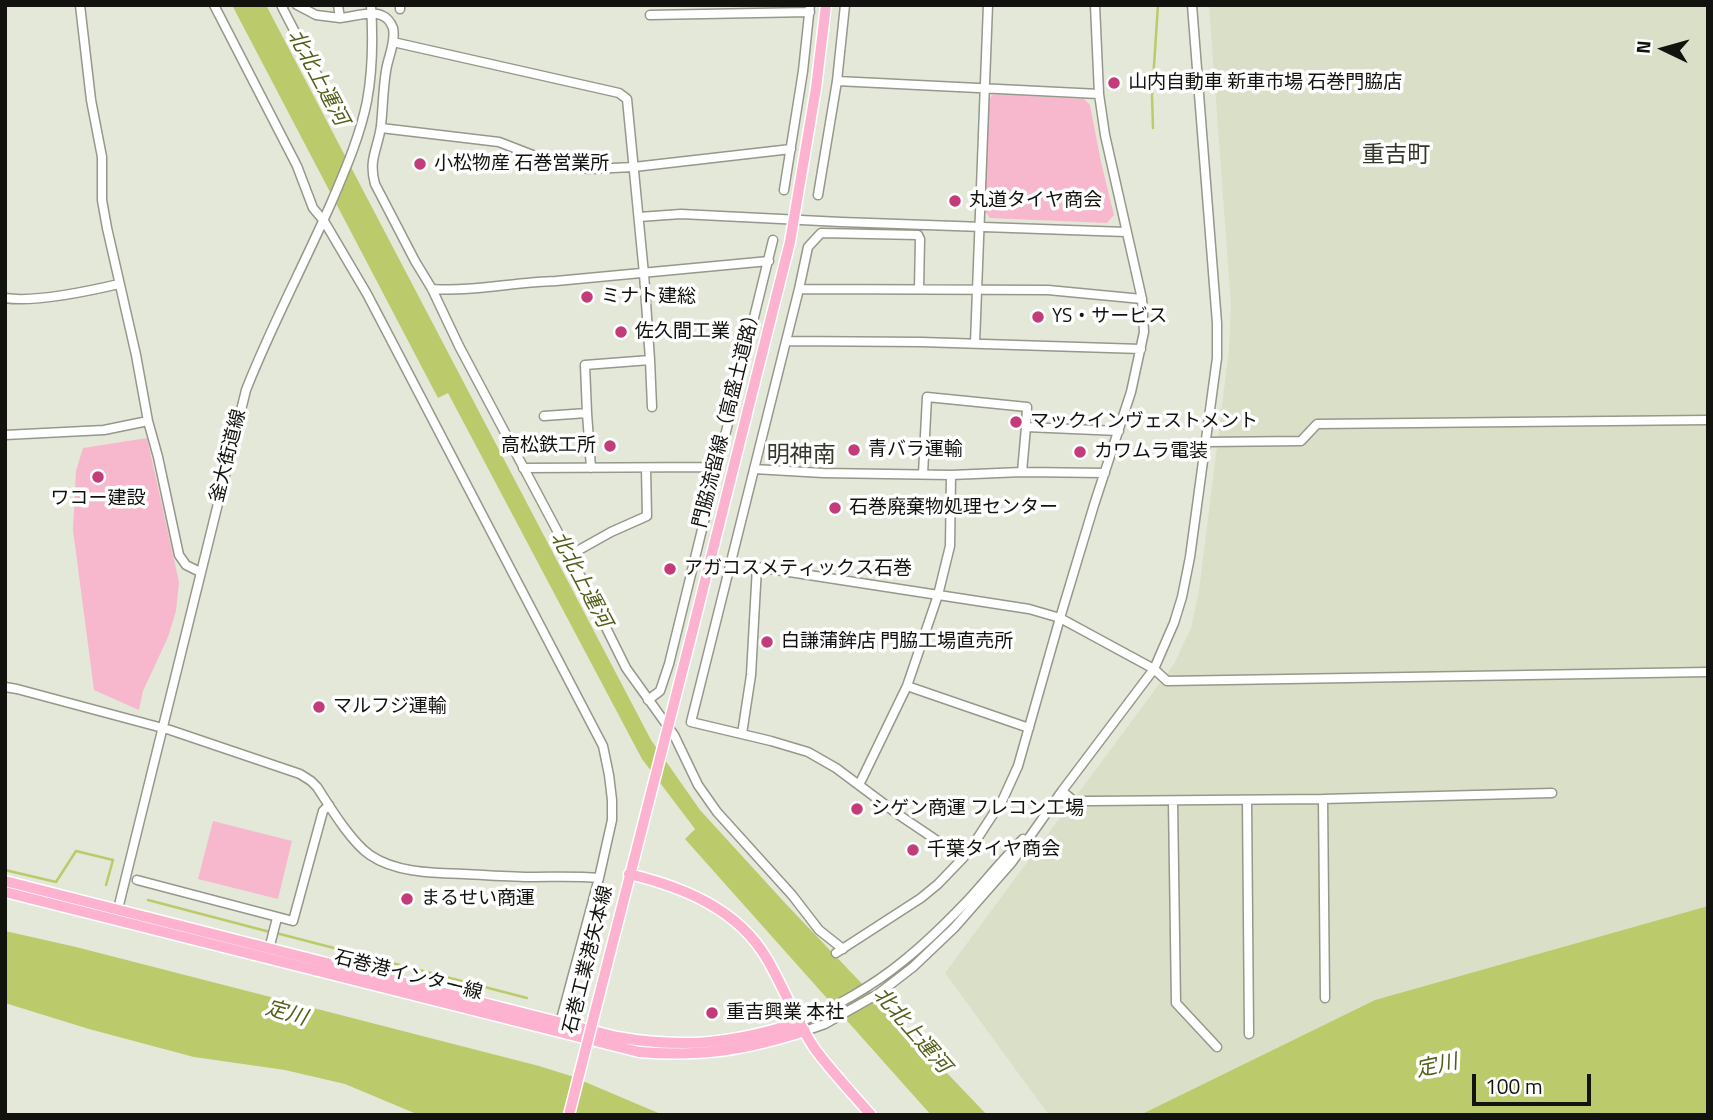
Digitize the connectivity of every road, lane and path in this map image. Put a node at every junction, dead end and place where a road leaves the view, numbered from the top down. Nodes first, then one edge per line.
1 (80, 5) edge
2 (214, 5) edge
3 (284, 5) edge
4 (297, 5) edge
5 (338, 5) edge
6 (826, 5) edge
7 (845, 5) edge
8 (988, 5) edge
9 (1095, 5) edge
10 (1192, 5) edge
11 (810, 9) edge
12 (371, 10) edge
13 (650, 15) dead end
14 (340, 18) junction
15 (393, 42) junction
16 (837, 81) junction
17 (984, 89) junction
18 (1099, 94) junction
19 (339, 117) dead end
20 (381, 128) junction
21 (791, 149) junction
22 (634, 167) junction
23 (784, 190) dead end
24 (818, 195) dead end
25 (639, 217) junction
26 (794, 220) junction
27 (324, 221) junction
28 (980, 227) junction
29 (1126, 232) junction
30 (773, 240) dead end
31 (769, 261) junction
32 (644, 274) junction
33 (119, 284) junction
34 (432, 289) junction
35 (799, 289) junction
36 (919, 289) junction
37 (978, 289) junction
38 (5, 298) edge
39 (1142, 299) junction
40 (786, 341) junction
41 (975, 343) junction
42 (1142, 349) junction
43 (650, 359) junction
44 (652, 407) dead end
45 (587, 413) junction
46 (544, 416) dead end
47 (1708, 420) edge
48 (148, 421) junction
49 (1026, 427) junction
50 (1119, 431) junction
51 (5, 435) edge
52 (1207, 442) junction
53 (718, 467) junction
54 (523, 468) junction
55 (591, 468) junction
56 (646, 468) junction
57 (754, 469) junction
58 (1022, 472) junction
59 (1105, 473) junction
60 (923, 474) junction
61 (951, 475) junction
62 (570, 555) junction
63 (200, 572) junction
64 (938, 595) junction
65 (1060, 618) junction
66 (1154, 669) junction
67 (1708, 672) edge
68 (907, 686) junction
69 (5, 687) edge
70 (648, 700) junction
71 (668, 727) junction
72 (163, 728) junction
73 (1029, 728) junction
74 (742, 734) junction
75 (859, 785) junction
76 (1062, 791) junction
77 (1552, 793) dead end
78 (1323, 799) junction
79 (1247, 800) junction
80 (1172, 801) junction
81 (328, 805) junction
82 (1038, 825) junction
83 (962, 858) junction
84 (629, 874) junction
85 (599, 878) junction
86 (137, 880) dead end
87 (5, 881) edge
88 (5, 892) edge
89 (116, 916) junction
90 (277, 918) junction
91 (269, 949) junction
92 (1325, 998) dead end
93 (560, 1023) junction
94 (803, 1026) junction
95 (1249, 1034) dead end
96 (1217, 1047) dead end
97 (569, 1115) edge
98 (871, 1115) edge

1 - 33 street
2 - 27 street
3 - 19 street
4 - 14 street
5 - 14 street
6 - 26 main road, 門脇流留線（高盛土道路）
7 - 16 street
8 - 17 street
9 - 18 street
10 - 52 street
11 - 13 street
11 - 21 street
12 - 14 street
12 - 15 street
12 - 27 street, 釜大街道線
15 - 20 street
15 - 22 street
16 - 17 street
16 - 24 street
17 - 18 street
17 - 28 street
18 - 29 street
20 - 22 street
20 - 34 street
21 - 22 street
21 - 23 street
22 - 25 street
25 - 26 street
25 - 32 street
26 - 28 street
26 - 71 main road, 門脇流留線（高盛土道路）
27 - 63 street, 釜大街道線
27 - 85 street
28 - 29 street
28 - 37 street
29 - 39 street
30 - 31 street
31 - 32 street
31 - 53 street
32 - 34 street
32 - 43 street
33 - 38 street
33 - 48 street
34 - 54 street
35 - 36 street
35 - 36 street
35 - 40 street
36 - 37 street
37 - 39 street
37 - 41 street
39 - 42 street
40 - 41 street
40 - 57 street
41 - 42 street
42 - 50 street
43 - 44 street
43 - 45 street
45 - 46 street
45 - 55 street
47 - 52 street
48 - 51 street
48 - 63 street
49 - 50 street
49 - 58 street
49 - 60 street
50 - 59 street
52 - 66 street
53 - 56 street
53 - 70 street
54 - 55 street
54 - 62 street
55 - 56 street
56 - 62 street
57 - 60 street
57 - 74 street
58 - 59 street
58 - 61 street
59 - 65 street
60 - 61 street
61 - 64 street
62 - 70 street
63 - 72 street, 釜大街道線
64 - 65 street
64 - 68 street
64 - 74 street
65 - 66 street
65 - 73 street
66 - 67 street
66 - 76 street
68 - 73 street
68 - 75 street
69 - 72 street
70 - 71 street
71 - 83 street
71 - 84 main road, 門脇流留線（高盛土道路）
72 - 81 street
72 - 89 street, 釜大街道線
73 - 83 street
74 - 75 street
75 - 83 street
76 - 80 street
76 - 82 street
77 - 78 street
78 - 79 street
78 - 92 street
79 - 80 street
79 - 95 street
80 - 96 street
81 - 85 street
81 - 90 street
82 - 94 street
82 - 94 street
84 - 94 main road, 石巻工業港矢本線
84 - 97 main road, 石巻工業港矢本線, bridge
85 - 93 street
86 - 90 street
87 - 89 main road, 石巻港インター線
88 - 89 main road, 石巻港インター線
89 - 91 main road, 石巻港インター線
89 - 94 main road, 石巻港インター線
90 - 91 street
91 - 93 main road, 石巻港インター線
93 - 94 main road, 石巻港インター線
94 - 98 main road, 石巻工業港矢本線

